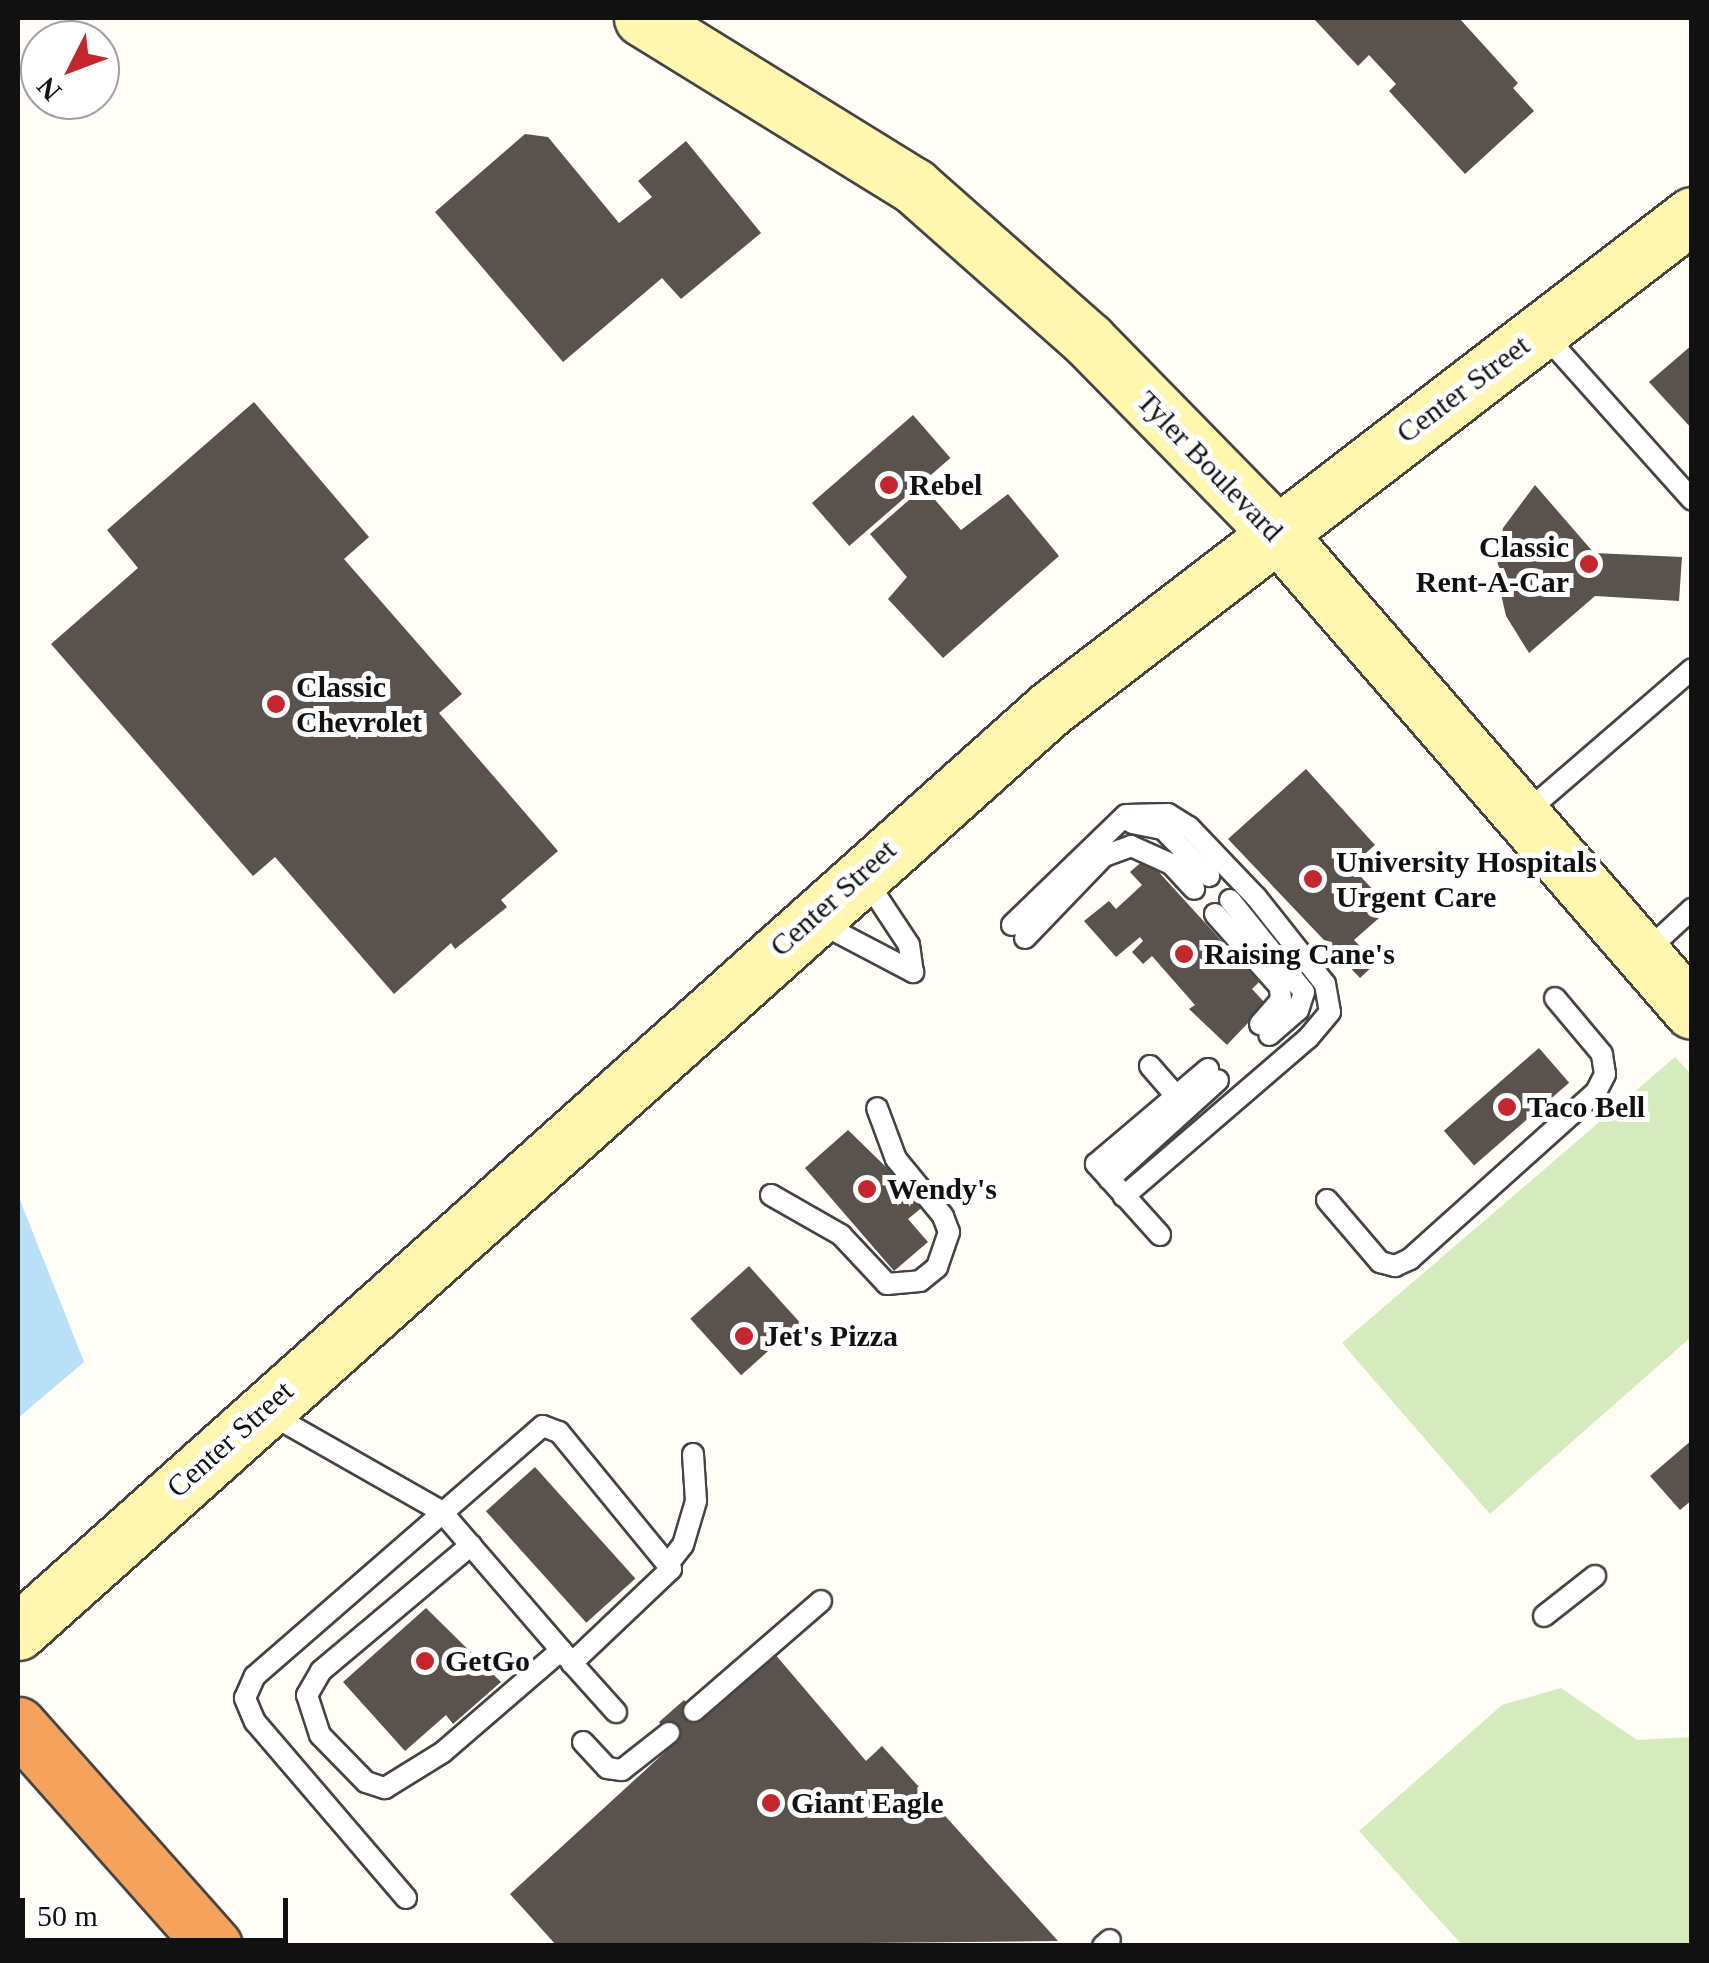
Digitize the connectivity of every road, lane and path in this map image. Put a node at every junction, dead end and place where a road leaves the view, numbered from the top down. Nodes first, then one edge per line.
1 (642, 18) edge
2 (1692, 215) edge
3 (1540, 330) junction
4 (1692, 500) edge
5 (1276, 532) junction
6 (1692, 669) edge
7 (1520, 817) junction
8 (861, 872) junction
9 (1202, 882) dead end
10 (1222, 907) dead end
11 (1692, 909) edge
12 (810, 918) junction
13 (1641, 955) junction
14 (1555, 998) dead end
15 (1692, 1011) edge
16 (1265, 1030) dead end
17 (1150, 1066) dead end
18 (1175, 1095) junction
19 (877, 1108) dead end
20 (1102, 1172) junction
21 (771, 1195) dead end
22 (1124, 1196) junction
23 (1327, 1200) dead end
24 (1160, 1235) dead end
25 (263, 1410) junction
26 (693, 1454) dead end
27 (441, 1511) junction
28 (471, 1545) junction
29 (668, 1564) junction
30 (1595, 1576) dead end
31 (821, 1601) dead end
32 (1544, 1616) dead end
33 (18, 1632) edge
34 (566, 1657) junction
35 (694, 1710) dead end
36 (616, 1712) dead end
37 (18, 1725) edge
38 (669, 1733) dead end
39 (583, 1742) dead end
40 (406, 1898) dead end
41 (214, 1946) edge

1 - 5 main road, Tyler Boulevard
2 - 3 main road, Center Street
3 - 4 lane
3 - 5 main road, Center Street
5 - 7 main road, Tyler Boulevard
5 - 8 main road, Center Street
6 - 7 lane
7 - 13 main road, Tyler Boulevard
8 - 12 main road, Center Street
8 - 12 lane
9 - 22 lane
10 - 16 lane
11 - 13 lane
12 - 25 main road, Center Street
13 - 15 main road, Tyler Boulevard
14 - 23 lane
17 - 18 lane
18 - 20 lane
18 - 20 lane
19 - 21 lane
20 - 22 lane
22 - 24 lane
25 - 27 lane
25 - 33 main road, Center Street
26 - 29 lane
27 - 28 lane
27 - 29 lane
27 - 40 lane
28 - 34 lane
28 - 34 lane
29 - 34 lane
30 - 32 lane
31 - 35 lane
34 - 36 lane
37 - 41 highway
38 - 39 lane

